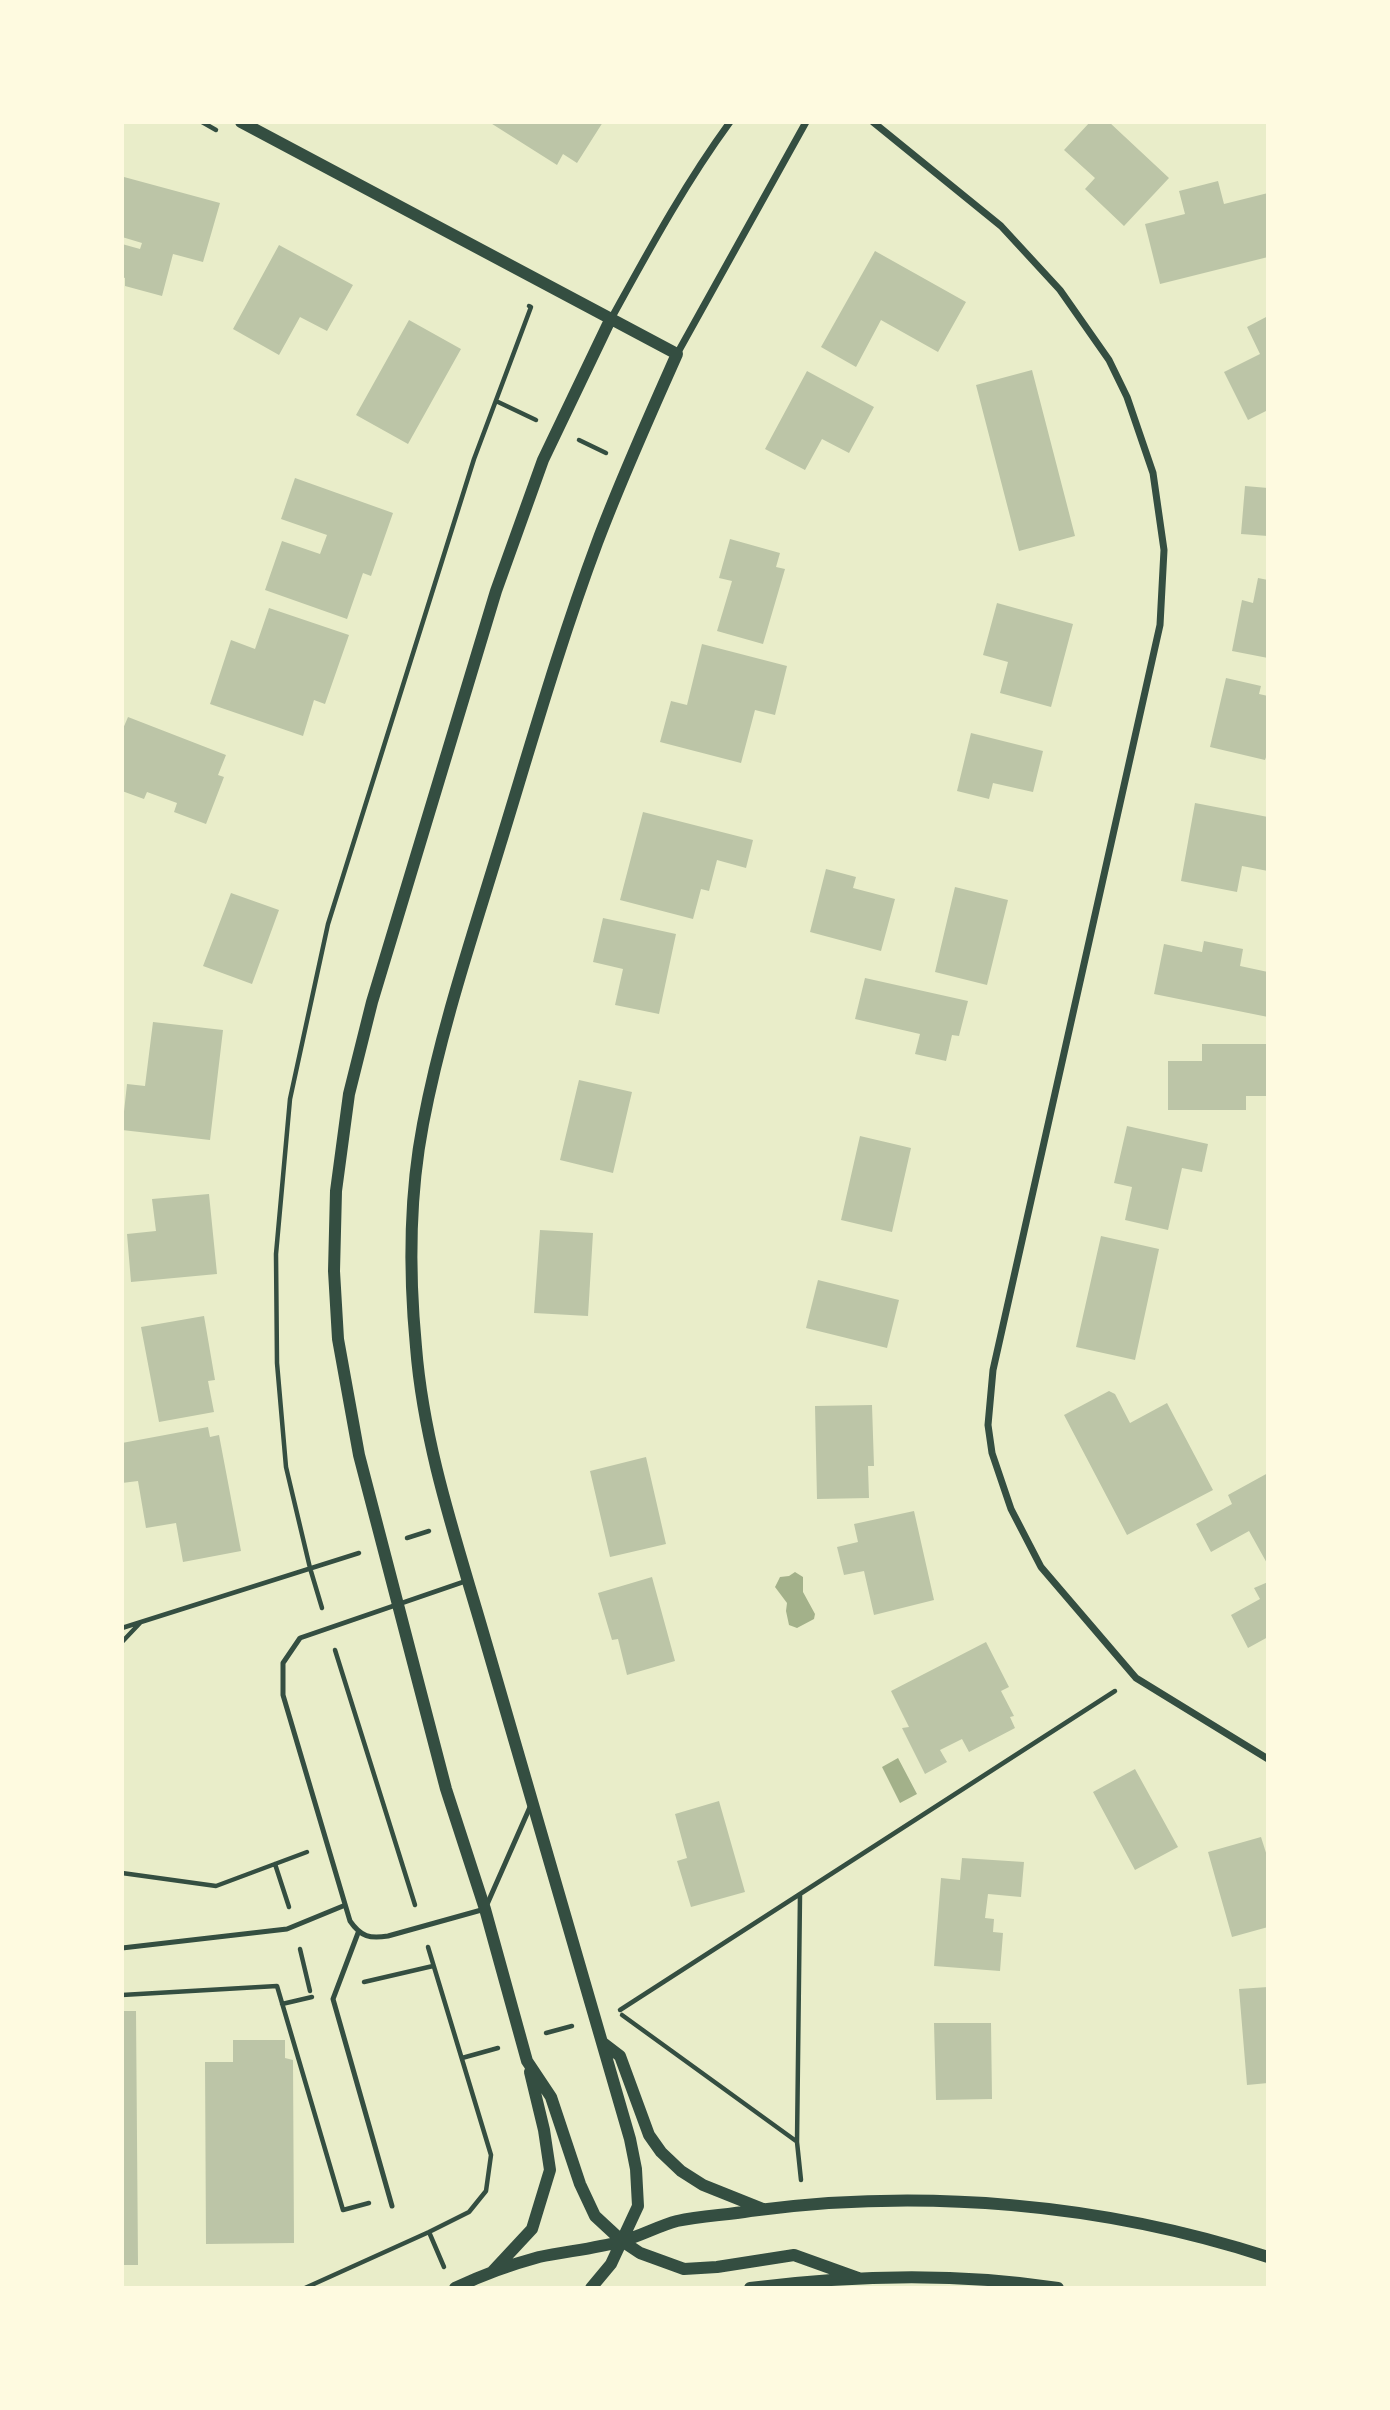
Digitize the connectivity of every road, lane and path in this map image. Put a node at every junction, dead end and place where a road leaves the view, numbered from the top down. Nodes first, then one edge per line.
1 (241, 122) edge
2 (730, 122) edge
3 (806, 122) edge
4 (873, 122) edge
5 (531, 307) dead end
6 (610, 320) junction
7 (677, 354) junction
8 (452, 1523) junction
9 (381, 1546) junction
10 (310, 1568) junction
11 (469, 1580) junction
12 (397, 1605) junction
13 (141, 1622) junction
14 (122, 1628) edge
15 (329, 1628) junction
16 (122, 1642) edge
17 (1136, 1678) junction
18 (1268, 1759) edge
19 (532, 1804) junction
20 (326, 1846) junction
21 (122, 1873) edge
22 (800, 1894) junction
23 (344, 1906) junction
24 (485, 1909) junction
25 (422, 1927) junction
26 (358, 1933) junction
27 (122, 1948) edge
28 (122, 1995) edge
29 (603, 2043) junction
30 (527, 2061) junction
31 (390, 2197) junction
32 (392, 2206) dead end
33 (763, 2209) junction
34 (429, 2232) junction
35 (622, 2241) junction
36 (1268, 2257) edge
37 (490, 2275) junction
38 (858, 2278) junction
39 (452, 2282) edge
40 (305, 2287) edge
41 (591, 2287) edge
42 (750, 2287) edge
43 (1058, 2287) edge

1 - 6 street
2 - 6 street
3 - 7 street
4 - 17 street
5 - 10 path
6 - 7 street
6 - 9 street
7 - 8 street
8 - 9 path
8 - 11 street
9 - 10 path
9 - 12 street
10 - 13 path
10 - 15 path
11 - 12 lane
11 - 19 street
12 - 15 lane
12 - 24 street
13 - 14 path
13 - 16 path
15 - 20 lane
15 - 25 path
17 - 18 street
17 - 22 path
19 - 24 lane
19 - 29 street
20 - 21 path
20 - 23 lane
22 - 22 path
23 - 26 lane
23 - 27 lane
24 - 25 lane
24 - 30 street
25 - 26 lane
25 - 34 path
26 - 31 lane
28 - 31 path
29 - 33 street
29 - 35 street
30 - 35 street
30 - 37 street
31 - 32 lane
33 - 35 street
33 - 36 street
34 - 39 path
34 - 40 path
35 - 37 street
35 - 38 street
35 - 41 street
37 - 39 street
38 - 42 street
38 - 43 street

